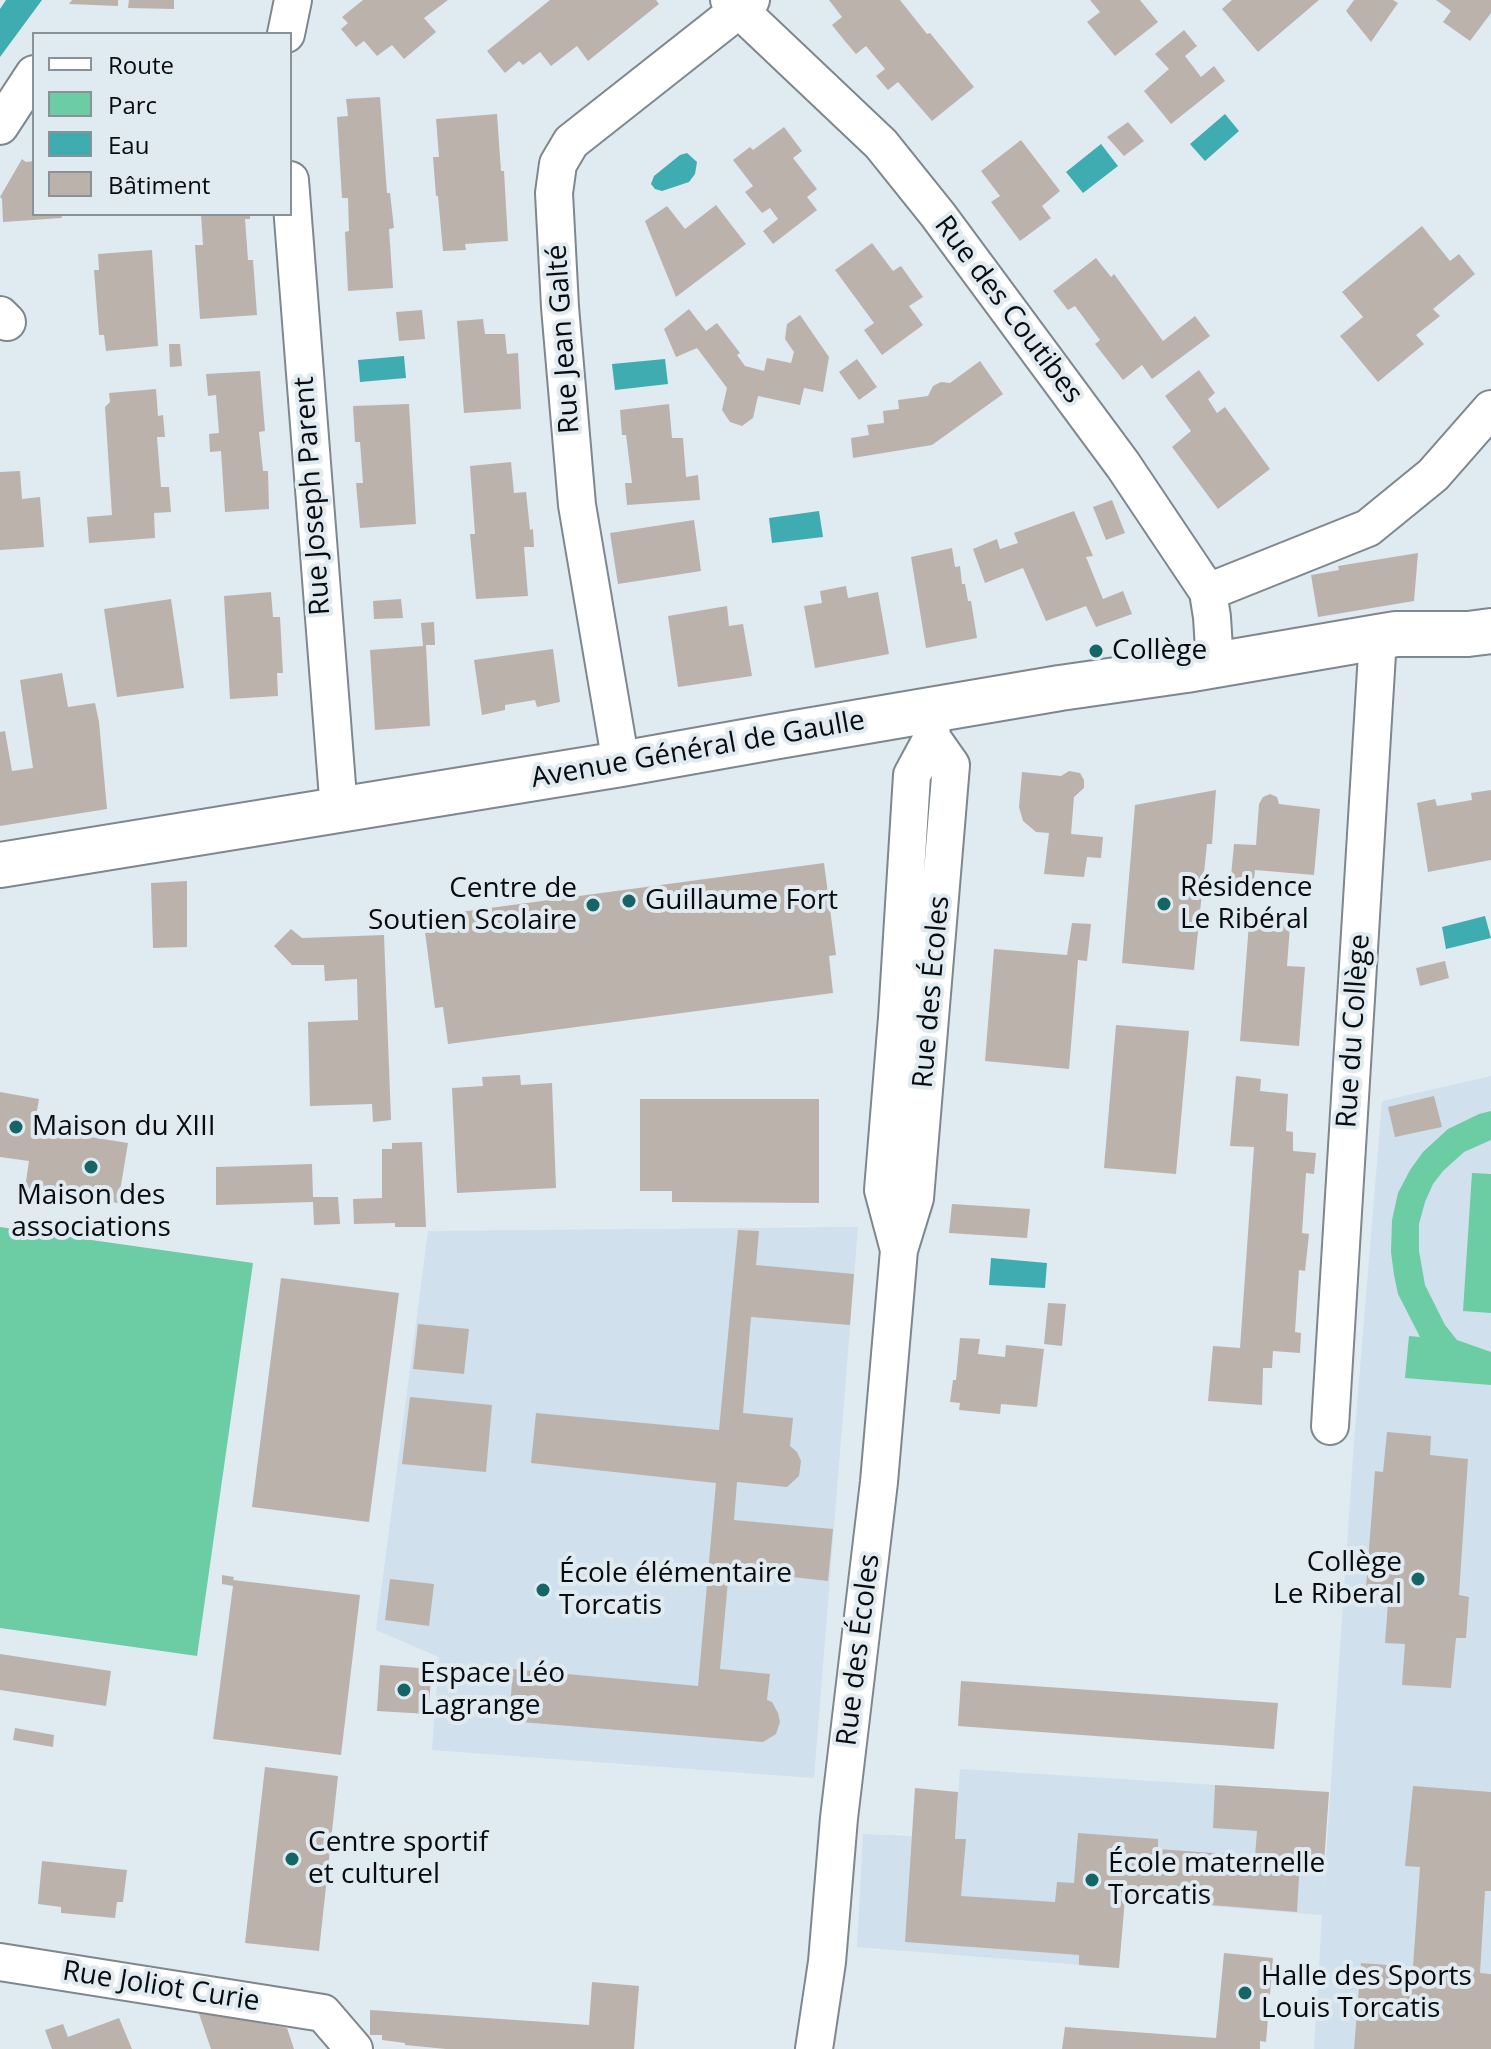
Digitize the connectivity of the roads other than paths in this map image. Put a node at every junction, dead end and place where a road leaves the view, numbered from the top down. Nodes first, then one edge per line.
1 (293, 0) edge
2 (740, 3) edge
3 (286, 32) edge
4 (32, 77) edge
5 (0, 126) edge
6 (292, 206) edge
7 (1491, 409) edge
8 (1208, 592) junction
9 (1491, 604) edge
10 (1491, 631) edge
11 (1387, 636) junction
12 (1215, 665) junction
13 (931, 724) junction
14 (621, 764) junction
15 (339, 811) junction
16 (0, 865) edge
17 (1330, 1426) dead end
18 (0, 1962) edge
19 (354, 2049) edge
20 (814, 2049) edge

1 - 3 street
2 - 8 street, Rue des Coutibes
2 - 14 street, Rue Jean Galté
4 - 5 street
6 - 15 street, Rue Joseph Parent
7 - 8 street
8 - 12 street, Rue des Coutibes
9 - 11 main road, Avenue Général de Gaulle
10 - 11 main road, Avenue Général de Gaulle
11 - 12 main road, Avenue Général de Gaulle
11 - 17 street, Rue du Collège
12 - 13 main road, Avenue Général de Gaulle
13 - 14 main road, Avenue Général de Gaulle
13 - 20 street, Rue des Écoles
14 - 15 main road, Avenue Général de Gaulle
15 - 16 main road, Avenue Général de Gaulle
18 - 19 street, Rue Joliot Curie

